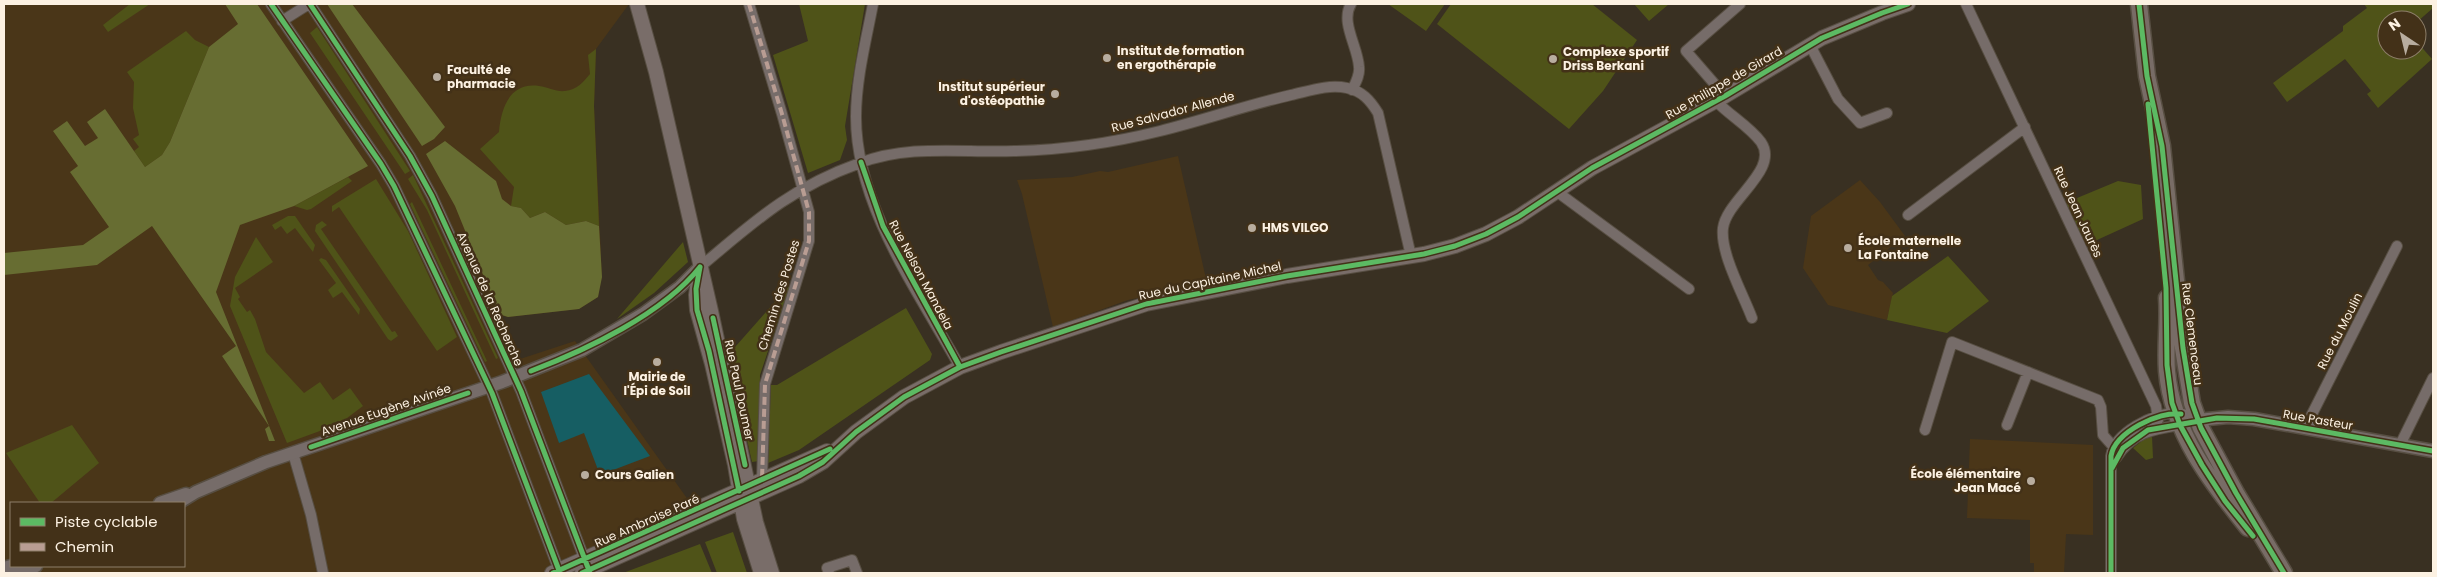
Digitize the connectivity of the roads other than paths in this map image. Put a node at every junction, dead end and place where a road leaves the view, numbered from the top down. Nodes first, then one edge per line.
1 (271, 4) edge
2 (309, 4) edge
3 (637, 4) edge
4 (749, 4) edge
5 (873, 4) edge
6 (1352, 4) edge
7 (1740, 4) edge
8 (1908, 4) edge
9 (1966, 4) edge
10 (2139, 4) edge
11 (1879, 8) edge
12 (282, 20) junction
13 (1810, 45) junction
14 (2148, 76) junction
15 (1352, 90) junction
16 (1720, 98) junction
17 (1887, 113) dead end
18 (2025, 127) junction
19 (861, 162) junction
20 (802, 188) junction
21 (1556, 191) junction
22 (1908, 215) dead end
23 (2397, 246) dead end
24 (1411, 256) junction
25 (700, 267) junction
26 (1689, 289) dead end
27 (1752, 318) dead end
28 (960, 367) junction
29 (2028, 372) junction
30 (514, 377) junction
31 (2433, 378) edge
32 (489, 386) junction
33 (2158, 416) junction
34 (2186, 420) junction
35 (2007, 425) dead end
36 (2305, 428) junction
37 (1925, 430) dead end
38 (2151, 430) junction
39 (851, 436) junction
40 (2400, 445) junction
41 (2116, 450) junction
42 (2433, 451) edge
43 (293, 453) junction
44 (196, 492) junction
45 (748, 492) junction
46 (163, 502) edge
47 (180, 502) edge
48 (33, 567) edge
49 (587, 569) edge
50 (557, 572) edge
51 (16, 573) edge
52 (323, 573) edge
53 (761, 573) edge
54 (772, 573) edge
55 (829, 573) edge
56 (857, 573) edge
57 (2111, 573) edge
58 (2274, 573) edge
59 (2284, 573) edge

1 - 12 street
2 - 12 street
2 - 30 street, Avenue de la Recherche
3 - 25 main road, Rue Paul Doumer
4 - 20 street, Chemin des Postes
5 - 19 street, Rue Nelson Mandela
6 - 15 street
7 - 16 street
8 - 11 main road, Rue Philippe de Girard
9 - 18 street, Rue Jean Jaurès
10 - 14 main road, Rue Clemenceau
11 - 13 main road, Rue Philippe de Girard
12 - 32 street
13 - 16 main road, Rue Philippe de Girard
13 - 17 street
14 - 34 main road, Rue Clemenceau
14 - 34 main road, Rue Clemenceau
15 - 19 street, Rue Salvador Allende
15 - 24 street
16 - 21 main road, Rue Philippe de Girard
16 - 27 street
18 - 22 street
18 - 33 street, Rue Jean Jaurès
19 - 20 street, Rue Salvador Allende
19 - 28 street, Rue Nelson Mandela
20 - 25 street, Rue Salvador Allende
20 - 45 street, Chemin des Postes
21 - 24 main road, Rue du Capitaine Michel
21 - 26 street
23 - 36 street, Rue du Moulin
24 - 28 main road, Rue du Capitaine Michel
25 - 30 street, Avenue Eugène Avinée
25 - 45 main road, Rue Paul Doumer
28 - 39 main road, Rue du Capitaine Michel
29 - 35 street
29 - 37 street
29 - 41 street
30 - 32 street, Avenue Eugène Avinée
30 - 49 street, Avenue de la Recherche
31 - 40 street
32 - 43 street, Avenue Eugène Avinée
32 - 50 street
33 - 34 street
33 - 38 street
33 - 41 street
34 - 36 street, Rue Pasteur
34 - 38 street
34 - 58 main road, Rue Clemenceau
34 - 59 main road
36 - 40 street, Rue Pasteur
38 - 41 street
39 - 45 main road, Rue du Capitaine Michel
39 - 45 main road, Rue du Capitaine Michel
40 - 42 street, Rue Pasteur
41 - 57 street
43 - 44 street, Avenue Eugène Avinée
43 - 52 street
44 - 46 street, Avenue Eugène Avinée
44 - 47 street, Avenue Eugène Avinée
45 - 49 main road, Rue Ambroise Paré
45 - 53 main road, Rue Paul Doumer
45 - 54 main road, Rue Paul Doumer
48 - 51 street
49 - 50 main road, Rue Ambroise Paré
55 - 56 street

